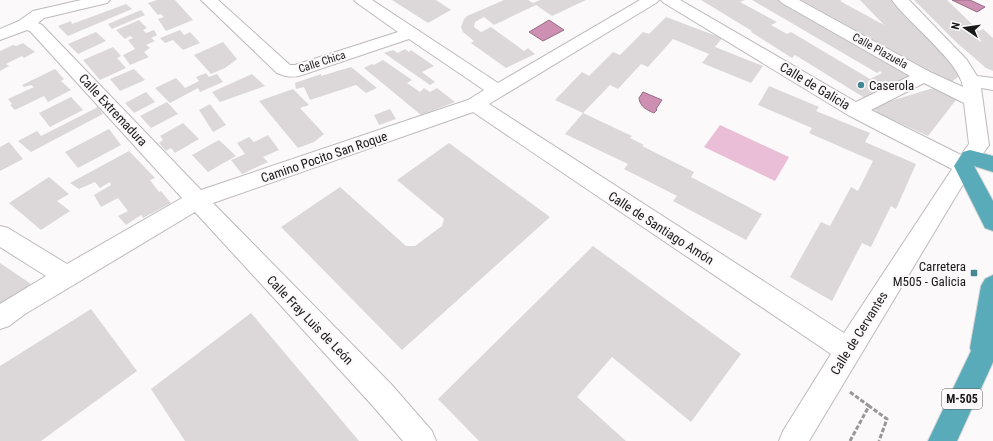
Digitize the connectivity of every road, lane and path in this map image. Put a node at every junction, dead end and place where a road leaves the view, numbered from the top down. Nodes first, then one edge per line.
1 (73, 0) edge
2 (102, 0) edge
3 (209, 0) edge
4 (362, 0) edge
5 (651, 0) edge
6 (669, 0) edge
7 (787, 0) edge
8 (900, 0) edge
9 (38, 10) edge
10 (412, 33) junction
11 (0, 34) edge
12 (924, 76) junction
13 (971, 81) junction
14 (993, 84) edge
15 (496, 90) junction
16 (974, 100) junction
17 (475, 104) junction
18 (855, 110) junction
19 (967, 161) junction
20 (993, 164) edge
21 (197, 200) junction
22 (993, 222) edge
23 (0, 235) edge
24 (67, 276) junction
25 (993, 286) edge
26 (0, 318) edge
27 (988, 345) edge
28 (848, 350) junction
29 (422, 441) edge
30 (793, 441) edge
31 (850, 441) edge
32 (879, 441) edge
33 (942, 441) edge

1 - 9 street
2 - 9 street
3 - 10 street, Calle Chica
4 - 10 street
5 - 15 street, Camino Pocito San Roque
6 - 18 street, Calle de Galicia
7 - 12 street, Calle Plazuela
8 - 13 street
9 - 11 street
9 - 21 street, Calle Extremadura
10 - 15 street
12 - 16 street, Calle Plazuela
12 - 18 street
13 - 14 street
13 - 16 street, Calle de Cervantes
15 - 17 street, Camino Pocito San Roque
16 - 19 street, Calle de Cervantes
17 - 21 street, Camino Pocito San Roque
17 - 28 street, Calle de Santiago Amón
18 - 19 street, Calle de Galicia
19 - 20 highway
19 - 22 highway
19 - 28 street, Calle de Cervantes
21 - 24 street, Camino Pocito San Roque
21 - 29 street, Calle Fray Luis de León
23 - 24 street
24 - 26 street, Camino Pocito San Roque
25 - 27 highway, M-505
27 - 33 highway, M-505
28 - 30 street, Calle de Cervantes
31 - 32 path

